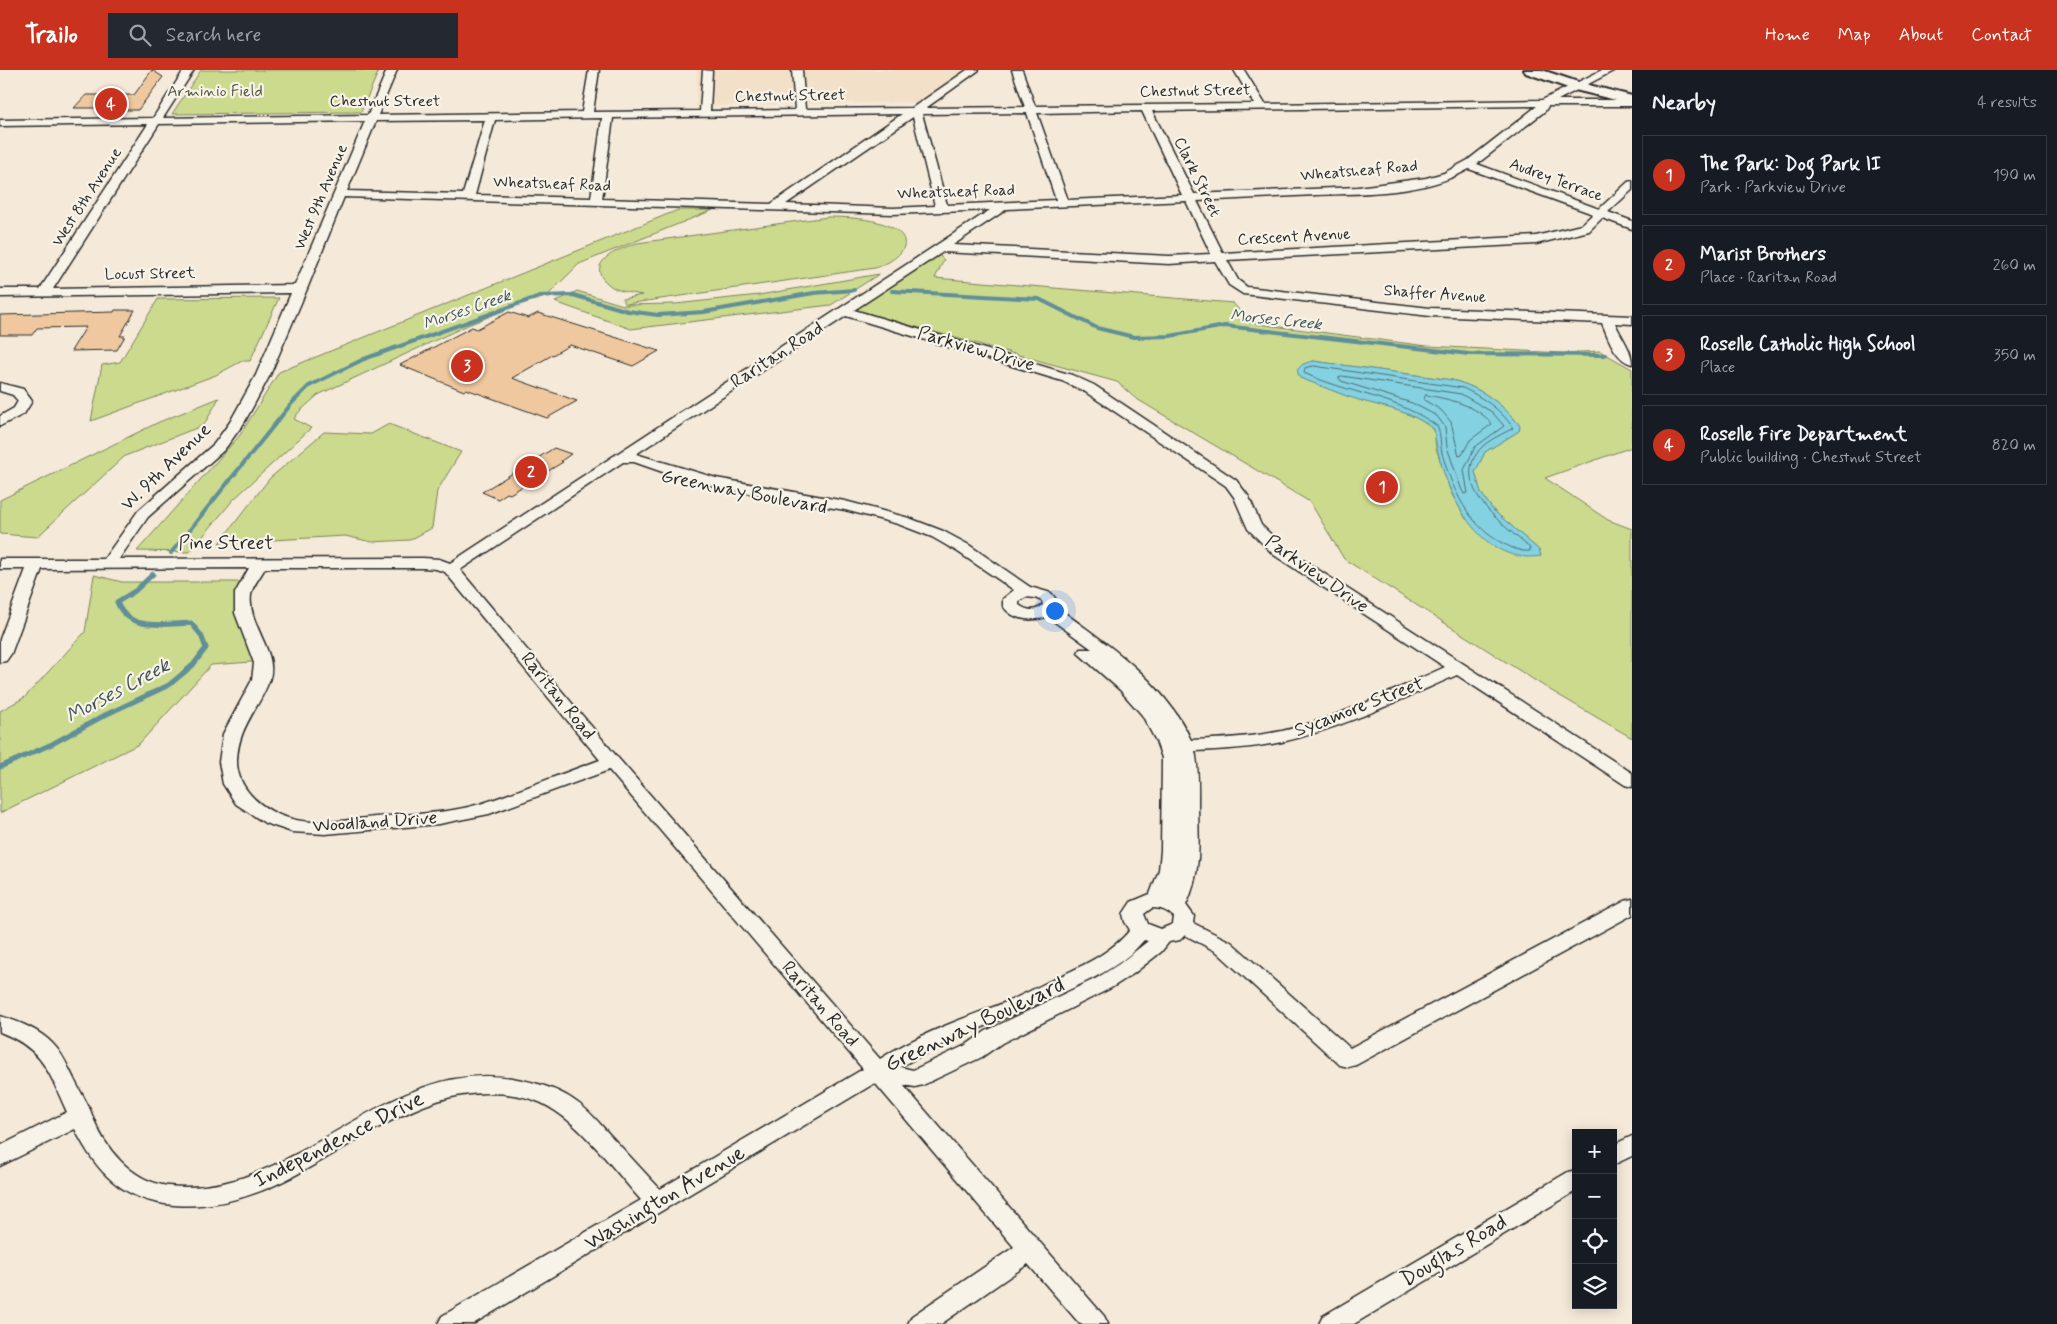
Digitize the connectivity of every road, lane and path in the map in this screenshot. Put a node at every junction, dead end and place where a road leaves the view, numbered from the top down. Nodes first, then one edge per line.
1 (190, 70) edge
2 (392, 70) edge
3 (594, 70) edge
4 (797, 70) edge
5 (974, 70) edge
6 (1016, 70) edge
7 (1239, 70) edge
8 (1530, 70) edge
9 (1610, 70) edge
10 (707, 71) edge
11 (1576, 86) junction
12 (1544, 102) junction
13 (1632, 102) edge
14 (1261, 106) junction
15 (1145, 107) junction
16 (1030, 109) junction
17 (916, 110) junction
18 (800, 112) junction
19 (705, 113) junction
20 (587, 115) junction
21 (608, 115) junction
22 (491, 116) junction
23 (372, 118) junction
24 (157, 120) junction
25 (0, 122) edge
26 (1469, 165) junction
27 (1632, 184) edge
28 (341, 194) junction
29 (468, 198) junction
30 (1188, 198) junction
31 (596, 202) junction
32 (1063, 204) junction
33 (1004, 206) junction
34 (773, 208) junction
35 (942, 209) junction
36 (1599, 213) junction
37 (1632, 225) edge
38 (940, 248) junction
39 (1218, 257) junction
40 (1237, 286) joint
41 (301, 288) junction
42 (44, 292) junction
43 (0, 293) edge
44 (844, 311) junction
45 (1607, 319) junction
46 (1632, 320) edge
47 (1632, 360) edge
48 (0, 387) edge
49 (0, 422) edge
50 (621, 458) junction
51 (260, 563) junction
52 (0, 564) edge
53 (36, 564) junction
54 (108, 564) junction
55 (452, 568) junction
56 (0, 657) edge
57 (1458, 668) junction
58 (1176, 746) junction
59 (612, 762) junction
60 (1632, 781) edge
61 (1166, 904) junction
62 (1632, 906) edge
63 (1183, 927) junction
64 (1141, 930) junction
65 (1162, 937) junction
66 (979, 1020) junction
67 (0, 1024) edge
68 (994, 1037) junction
69 (878, 1071) junction
70 (81, 1115) junction
71 (1632, 1145) edge
72 (1617, 1154) edge
73 (0, 1157) edge
74 (1572, 1180) edge
75 (658, 1203) junction
76 (1031, 1249) junction
77 (452, 1324) edge
78 (921, 1324) edge
79 (1095, 1324) edge
80 (1332, 1324) edge

1 - 24 street, West 8th Avenue
2 - 23 street, West 9th Avenue
3 - 20 street
4 - 18 street
5 - 17 street
6 - 16 street
7 - 14 street
8 - 11 main road
9 - 11 street, Chestnut Street
10 - 19 street
11 - 12 street, Chestnut Street
11 - 13 main road
12 - 13 street
12 - 14 street, Chestnut Street
12 - 26 street, Wheatsheaf Road
14 - 15 street, Chestnut Street
15 - 16 street, Chestnut Street
15 - 30 street, Clark Street
16 - 17 street, Chestnut Street
16 - 32 street
17 - 18 street, Chestnut Street
17 - 34 street
17 - 35 street
18 - 19 street, Chestnut Street
19 - 21 street, Chestnut Street
20 - 21 street, Chestnut Street
20 - 22 street, Chestnut Street
21 - 31 street
22 - 23 street, Chestnut Street
22 - 29 street
23 - 24 street, Chestnut Street
23 - 28 street, West 9th Avenue
24 - 25 street, Chestnut Street
24 - 42 street, West 8th Avenue
26 - 30 street, Wheatsheaf Road
26 - 36 street, Audrey Terrace
27 - 36 street, Crescent Avenue
28 - 29 street, Wheatsheaf Road
28 - 41 street, West 9th Avenue
29 - 31 street, Wheatsheaf Road
30 - 32 street, Wheatsheaf Road
30 - 39 street, Clark Street
31 - 34 street, Wheatsheaf Road
32 - 33 street, Wheatsheaf Road
33 - 35 street, Wheatsheaf Road
33 - 38 street, Raritan Road
34 - 35 street, Wheatsheaf Road
36 - 37 street, Audrey Terrace
36 - 39 street, Crescent Avenue
38 - 39 street, Crescent Avenue
38 - 44 street, Raritan Road
39 - 40 street, Clark Street
40 - 45 street, Shaffer Avenue
41 - 42 street, Locust Street
41 - 54 street, W. 9th Avenue
42 - 43 street, Locust Street
44 - 50 street, Raritan Road
44 - 57 street, Parkview Drive
45 - 46 street, Shaffer Avenue
45 - 47 street
48 - 49 street
50 - 55 street, Raritan Road
50 - 58 street, Greenway Boulevard
51 - 54 street, Pine Street
51 - 55 street, Pine Street
51 - 59 street, Woodland Drive
52 - 53 street, Pine Street
53 - 54 street, Pine Street
53 - 56 street
55 - 59 street, Raritan Road
57 - 58 street, Sycamore Street
57 - 60 street, Parkview Drive
58 - 61 street
59 - 69 street, Raritan Road
61 - 63 street
61 - 64 street
62 - 63 street
63 - 65 street
64 - 65 street
64 - 66 street, Greenway Boulevard
65 - 68 street, Greenway Boulevard
66 - 68 street
66 - 69 street, Greenway Boulevard
67 - 70 street, Independence Drive
68 - 69 street, Greenway Boulevard
69 - 75 street, Washington Avenue
69 - 76 street, Raritan Road
70 - 73 street
70 - 75 street, Independence Drive
71 - 72 street
74 - 80 street, Douglas Road
75 - 77 street, Washington Avenue
76 - 78 street
76 - 79 street, Raritan Road

